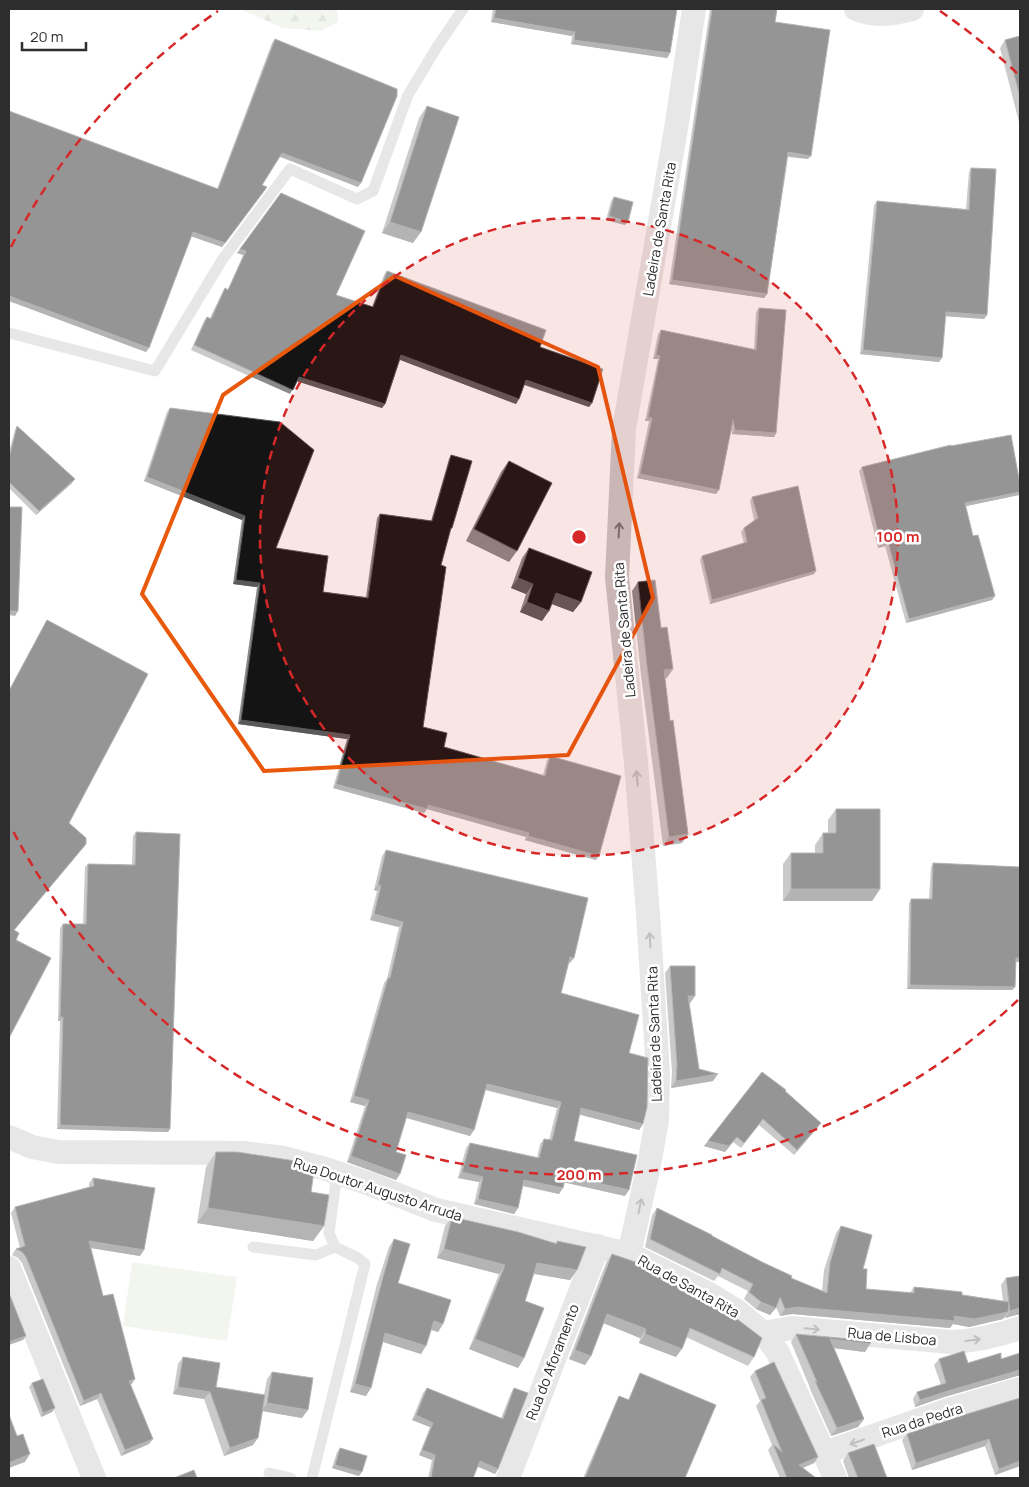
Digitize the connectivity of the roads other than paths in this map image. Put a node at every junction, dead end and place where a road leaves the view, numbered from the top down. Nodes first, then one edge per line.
1 (463, 9) edge
2 (694, 9) edge
3 (856, 9) edge
4 (912, 9) edge
5 (9, 333) edge
6 (9, 1137) edge
7 (337, 1173) junction
8 (598, 1246) junction
9 (253, 1247) dead end
10 (335, 1247) junction
11 (630, 1254) junction
12 (9, 1268) edge
13 (1020, 1328) edge
14 (763, 1333) junction
15 (1020, 1389) edge
16 (824, 1453) junction
17 (269, 1473) dead end
18 (94, 1478) edge
19 (291, 1478) edge
20 (312, 1478) edge
21 (508, 1478) edge
22 (835, 1478) edge

1 - 5 lane
11 -> 2 street, Ladeira de Santa Rita
3 - 4 street
6 - 7 street, Rua Doutor Augusto Arruda
7 - 8 street, Rua Doutor Augusto Arruda
7 - 10 lane
8 - 11 street, Rua de Santa Rita
8 - 21 street, Rua do Aforamento
9 - 10 lane
10 - 20 lane
11 - 14 street, Rua de Santa Rita
12 - 18 street
14 -> 13 street, Rua de Lisboa
14 - 16 street, Rua de Santa Rita
15 -> 16 street, Rua da Pedra
16 - 22 street, Rua de Santa Rita
17 - 19 lane

